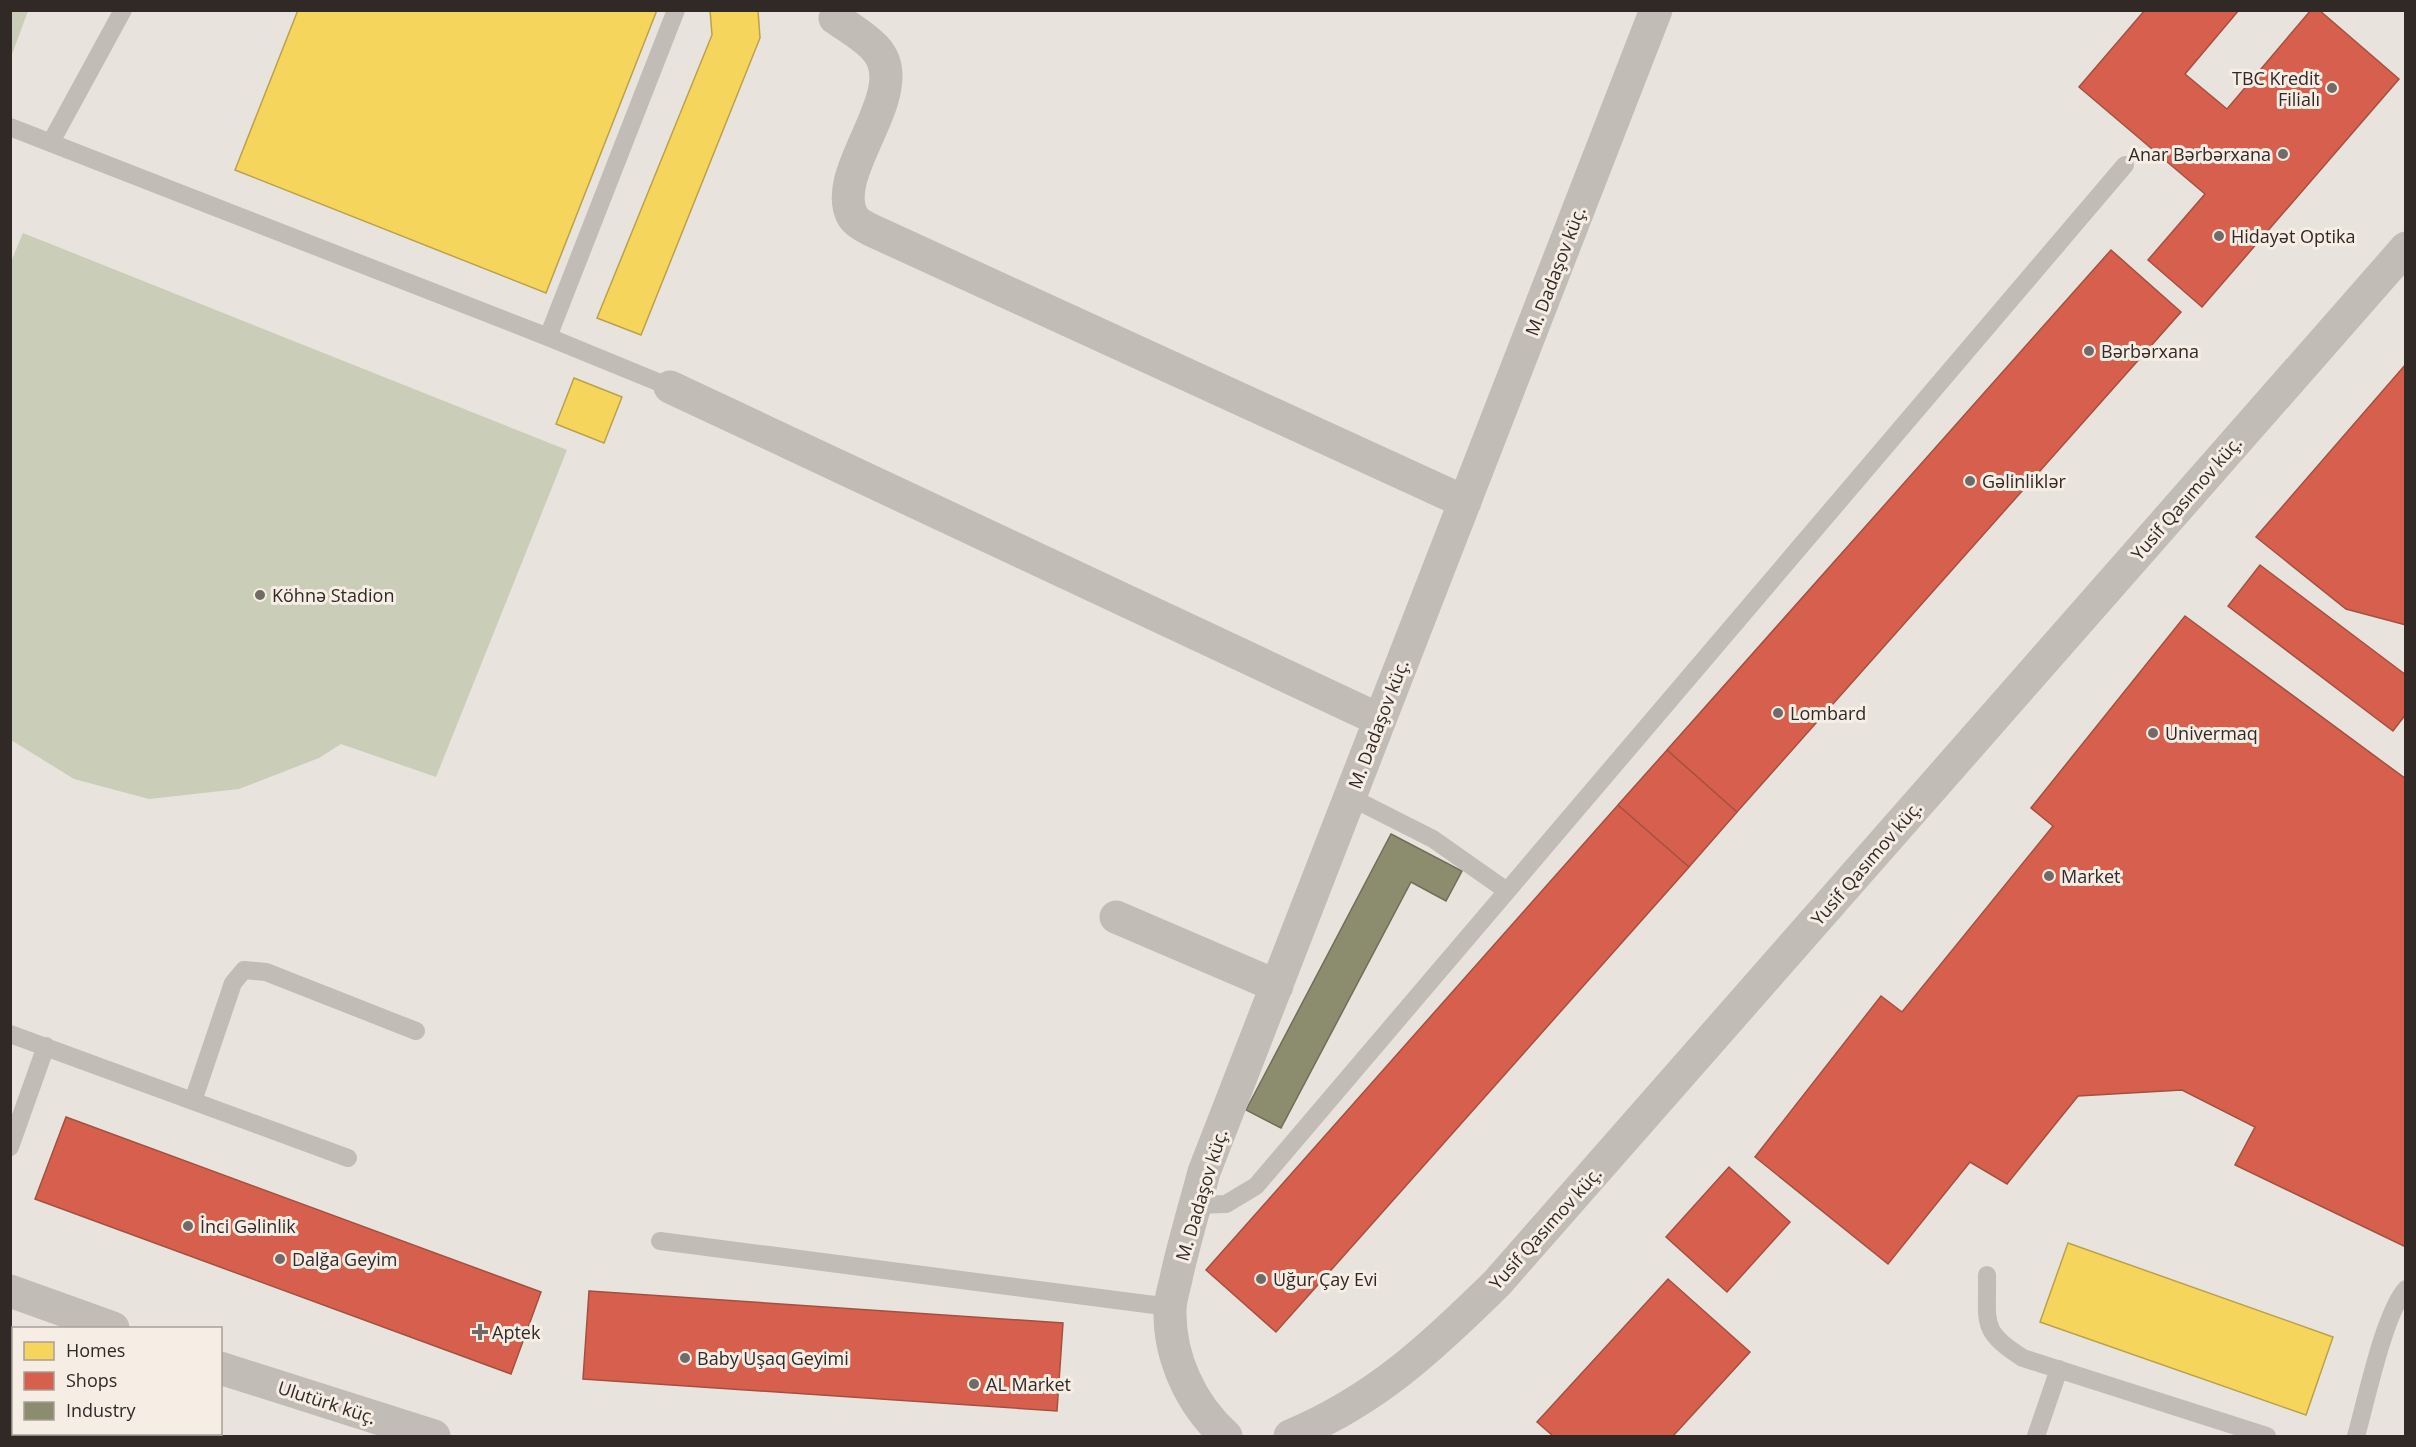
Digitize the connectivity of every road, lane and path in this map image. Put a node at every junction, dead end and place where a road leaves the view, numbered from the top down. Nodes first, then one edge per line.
1 (123, 10) edge
2 (676, 10) edge
3 (1656, 10) edge
4 (835, 18) dead end
5 (10, 127) edge
6 (51, 142) junction
7 (2125, 165) dead end
8 (2406, 248) edge
9 (548, 338) junction
10 (670, 387) joint
11 (1465, 501) junction
12 (1380, 720) junction
13 (1350, 797) junction
14 (1507, 891) junction
15 (1116, 917) dead end
16 (1276, 986) junction
17 (416, 1031) dead end
18 (10, 1034) edge
19 (46, 1046) junction
20 (193, 1101) junction
21 (10, 1147) edge
22 (348, 1158) dead end
23 (1195, 1205) junction
24 (660, 1241) dead end
25 (1987, 1275) dead end
26 (2406, 1289) edge
27 (10, 1291) edge
28 (1170, 1307) junction
29 (76, 1322) edge
30 (102, 1327) edge
31 (222, 1369) edge
32 (2059, 1369) junction
33 (434, 1437) edge
34 (1226, 1437) edge
35 (1290, 1437) edge
36 (2036, 1437) edge
37 (2267, 1437) edge
38 (2356, 1437) edge

1 - 6 lane
2 - 9 lane
3 - 11 street, M. Dadaşov küç.
4 - 11 street
5 - 6 lane
6 - 9 lane
7 - 14 lane
8 - 35 street, Yusif Qasımov küç.
9 - 10 lane
10 - 12 street
11 - 12 street, M. Dadaşov küç.
12 - 13 street, M. Dadaşov küç.
13 - 14 lane
13 - 16 street, M. Dadaşov küç.
14 - 23 lane
15 - 16 street
16 - 23 street, M. Dadaşov küç.
17 - 20 lane
18 - 19 lane
19 - 20 lane
19 - 21 lane
20 - 22 lane
23 - 28 street, M. Dadaşov küç.
24 - 28 lane
25 - 32 lane
26 - 38 lane
27 - 29 street
28 - 34 street, M. Dadaşov küç.
29 - 30 street
31 - 33 street, Ulutürk küç.
32 - 36 lane
32 - 37 lane

